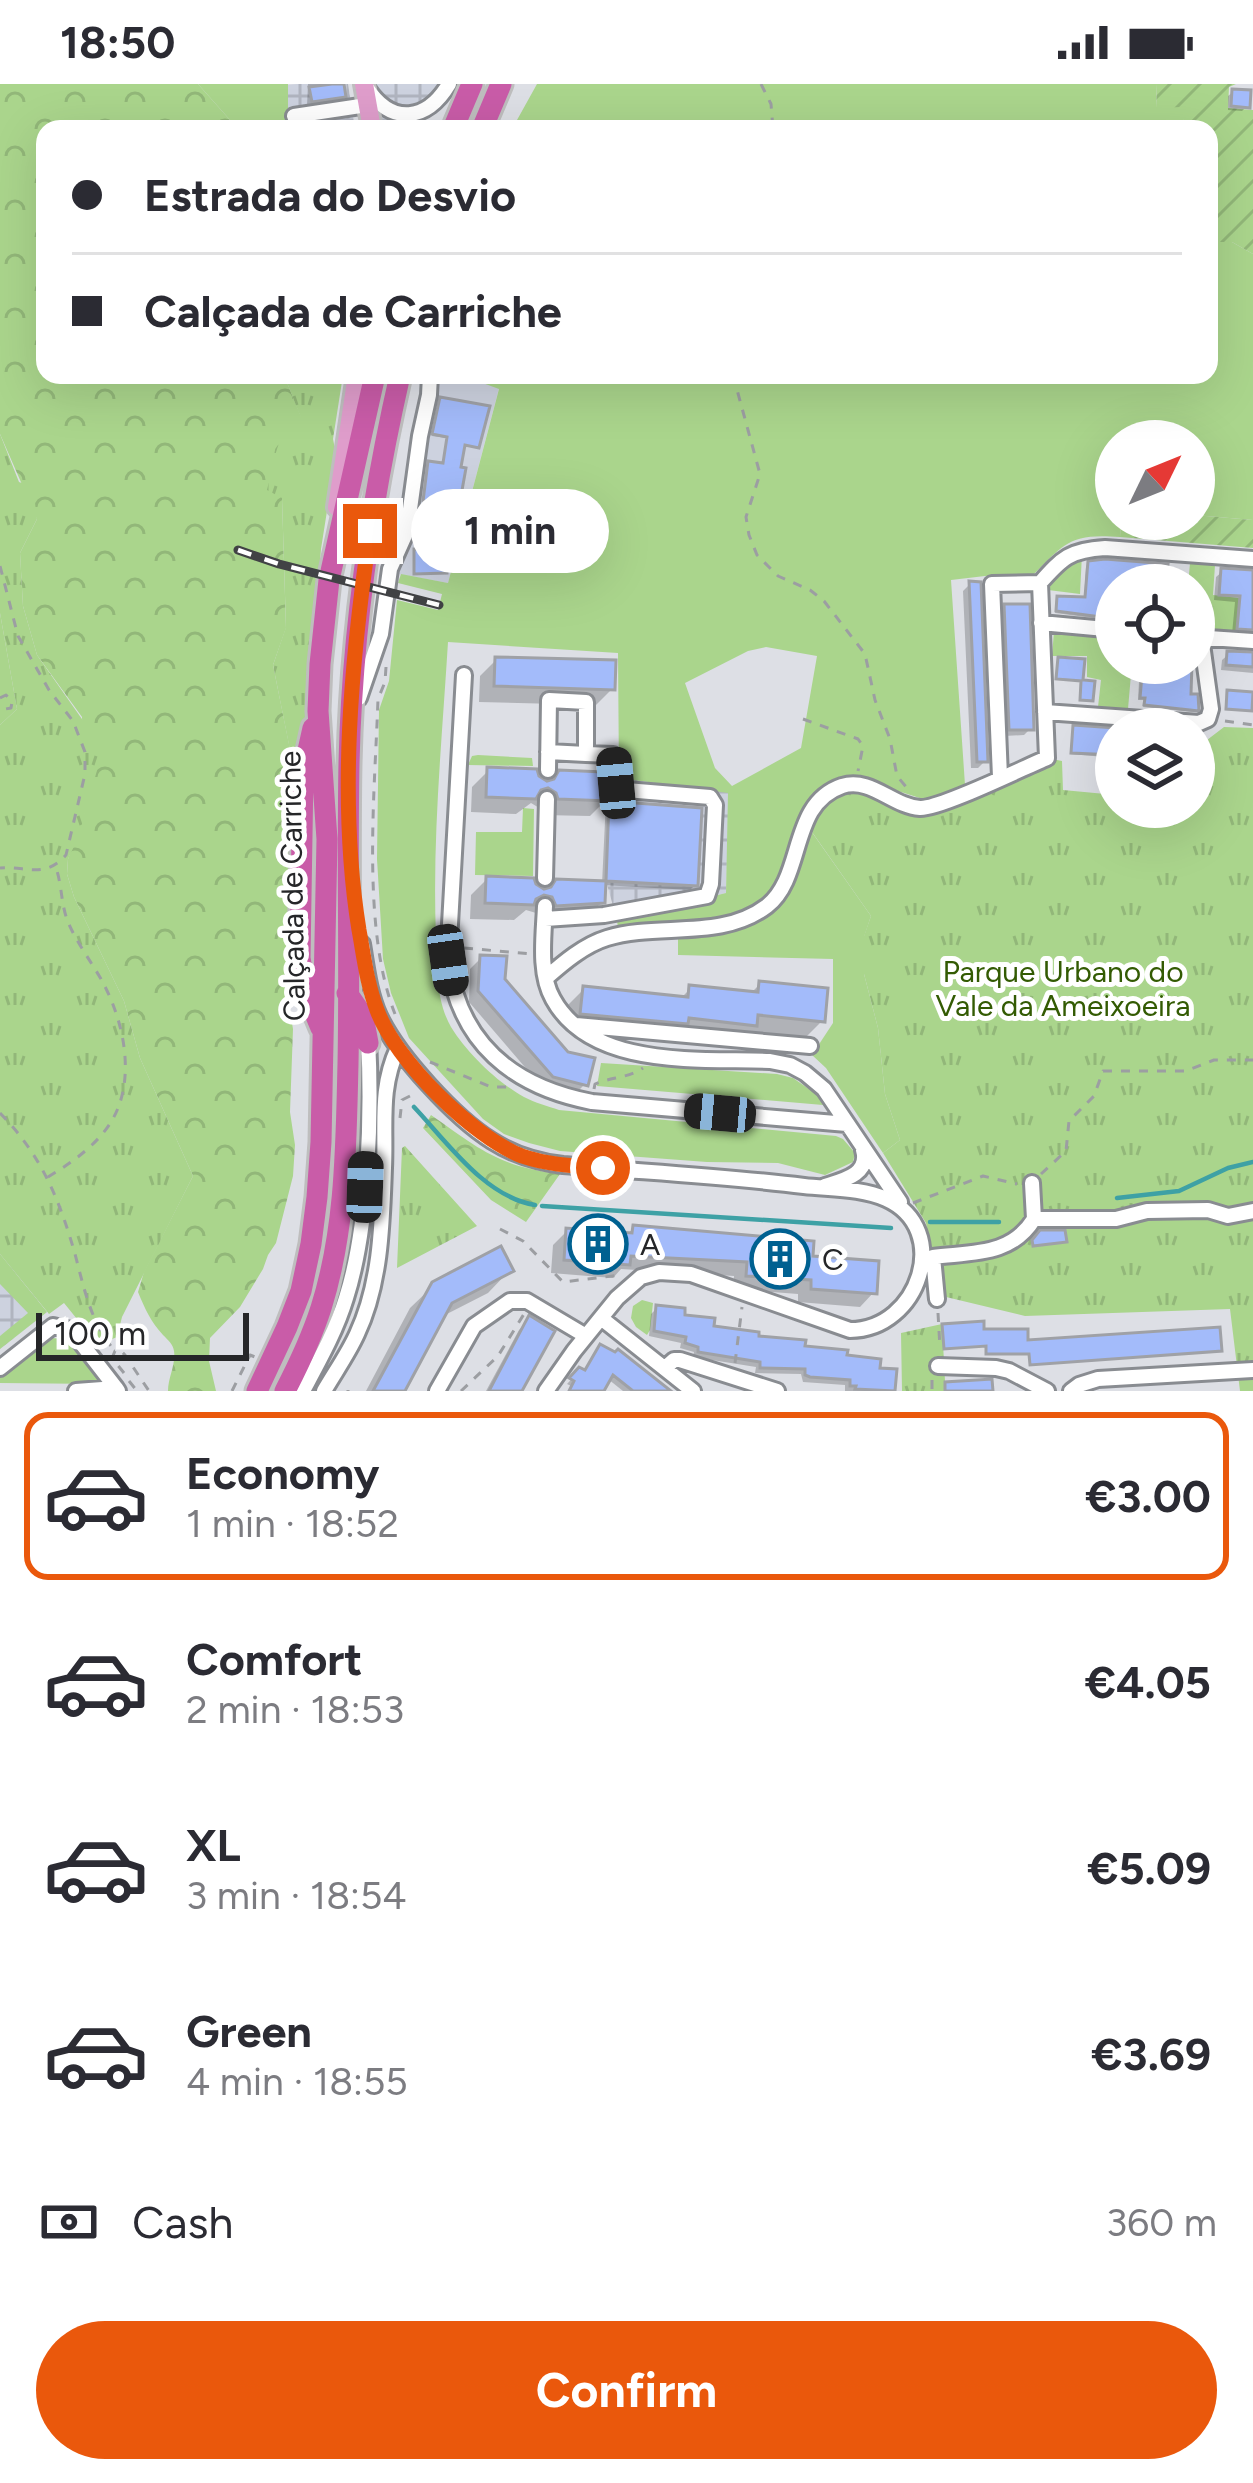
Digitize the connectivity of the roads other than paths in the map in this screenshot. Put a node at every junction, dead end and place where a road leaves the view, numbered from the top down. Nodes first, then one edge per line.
1 (364, 84) edge
2 (449, 84) edge
3 (472, 84) edge
4 (512, 84) edge
5 (497, 93) edge
6 (367, 105) junction
7 (294, 116) dead end
8 (370, 120) edge
9 (457, 120) edge
10 (354, 384) edge
11 (373, 384) edge
12 (398, 384) edge
13 (430, 384) edge
14 (338, 536) junction
15 (1253, 559) edge
16 (1040, 583) junction
17 (1041, 623) junction
18 (1095, 628) edge
19 (1215, 638) edge
20 (1253, 641) edge
21 (464, 675) dead end
22 (1206, 684) edge
23 (318, 710) junction
24 (1045, 712) junction
25 (351, 726) junction
26 (548, 752) junction
27 (586, 754) junction
28 (548, 770) dead end
29 (1000, 777) junction
30 (547, 799) dead end
31 (350, 832) junction
32 (545, 878) dead end
33 (300, 926) junction
34 (362, 944) junction
35 (325, 971) junction
36 (546, 978) junction
37 (349, 995) junction
38 (575, 1025) junction
39 (368, 1043) junction
40 (810, 1046) dead end
41 (323, 1047) junction
42 (398, 1048) junction
43 (847, 1124) junction
44 (861, 1145) junction
45 (1032, 1183) road end
46 (820, 1188) junction
47 (1253, 1211) edge
48 (1034, 1220) junction
49 (914, 1222) junction
50 (937, 1299) road end
51 (601, 1318) junction
52 (586, 1336) junction
53 (0, 1368) edge
54 (665, 1368) junction
55 (1253, 1370) edge
56 (935, 1372) road end
57 (327, 1386) edge
58 (117, 1390) edge
59 (76, 1391) edge
60 (256, 1391) edge
61 (285, 1391) edge
62 (303, 1391) edge
63 (437, 1391) edge
64 (546, 1391) edge
65 (693, 1391) edge
66 (777, 1391) edge
67 (1047, 1391) edge
68 (1071, 1391) edge

1 - 2 street
1 - 6 main road
3 - 9 highway
4 - 5 highway
6 - 7 street
6 - 8 main road
10 - 14 main road
11 - 14 highway, Calçada de Carriche
12 - 25 highway, Calçada de Carriche
13 - 25 street
14 - 23 highway, Calçada de Carriche
15 - 16 street
16 - 17 street
16 - 29 street
17 - 18 street
17 - 24 street
19 - 20 street
21 - 43 street
22 - 24 street
23 - 33 highway
23 - 35 highway, Calçada de Carriche
24 - 29 street
25 - 31 highway, Calçada de Carriche
26 - 27 street
26 - 27 street
26 - 28 street
27 - 36 street
29 - 36 street
30 - 32 street
31 - 34 highway
31 - 37 highway, Calçada de Carriche
33 - 35 highway
33 - 41 highway
34 - 39 street
34 - 42 street
35 - 37 highway
35 - 41 highway, Calçada de Carriche
36 - 38 street
37 - 39 highway
37 - 61 highway, Calçada de Carriche
38 - 40 street
38 - 43 street
39 - 62 street
41 - 60 highway, Calçada de Carriche
42 - 46 street
42 - 57 street
43 - 44 street
44 - 46 street
44 - 49 street
45 - 48 street
46 - 49 street
47 - 48 street
48 - 50 street
49 - 51 street
51 - 52 street
51 - 54 street
52 - 63 street
52 - 64 street
53 - 58 street
54 - 65 street
54 - 66 street
55 - 68 street
56 - 67 street
58 - 59 street

